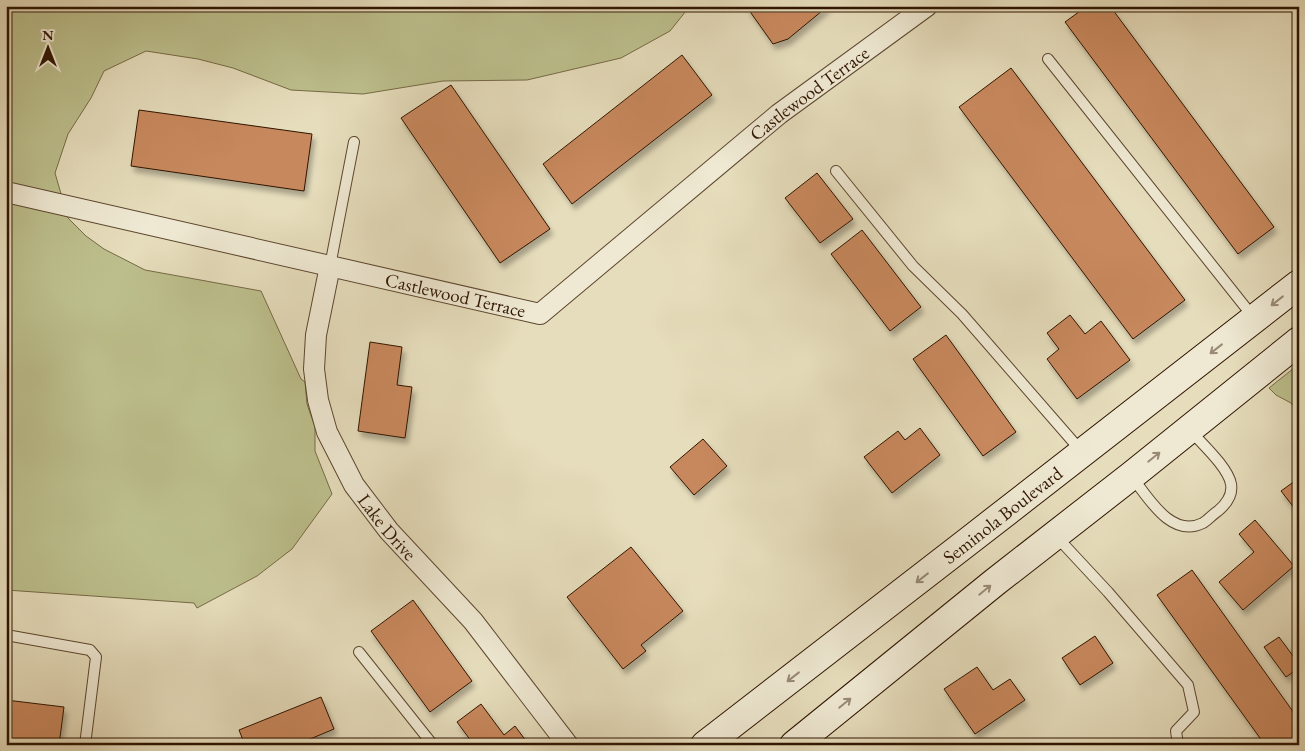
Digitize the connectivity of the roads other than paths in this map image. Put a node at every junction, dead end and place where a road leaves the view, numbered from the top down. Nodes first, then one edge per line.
1 (927, 6) edge
2 (1048, 59) dead end
3 (354, 142) dead end
4 (836, 171) dead end
5 (6, 192) edge
6 (330, 266) junction
7 (1299, 284) edge
8 (1254, 319) junction
9 (1299, 341) edge
10 (1189, 429) junction
11 (1082, 453) junction
12 (1131, 476) junction
13 (1055, 534) junction
14 (6, 635) edge
15 (359, 652) dead end
16 (85, 745) edge
17 (355, 745) edge
18 (370, 745) edge
19 (433, 745) edge
20 (568, 745) edge
21 (705, 745) edge
22 (794, 745) edge
23 (1178, 745) edge

1 - 6 street, Castlewood Terrace
2 - 8 lane
3 - 6 lane
4 - 11 lane
5 - 6 street, Castlewood Terrace
6 - 20 street, Lake Drive
7 -> 8 main road, Seminola Boulevard
8 -> 11 main road, Seminola Boulevard
9 - 10 main road
12 -> 10 main road
10 - 12 lane
11 -> 21 main road, Seminola Boulevard
12 - 13 main road
22 -> 13 main road
13 - 23 lane
14 - 16 lane
15 - 19 lane
17 - 18 lane

